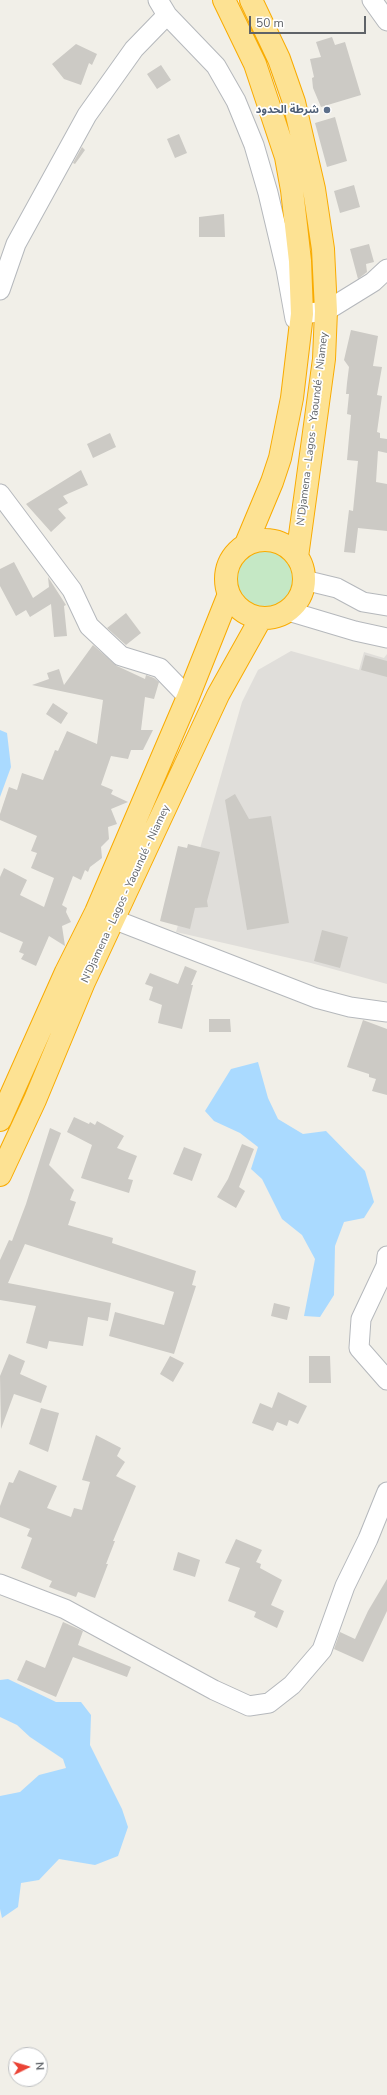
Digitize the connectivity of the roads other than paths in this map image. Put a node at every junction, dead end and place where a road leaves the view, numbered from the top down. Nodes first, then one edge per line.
1 (224, 0) edge
2 (250, 0) edge
3 (372, 0) edge
4 (163, 7) edge
5 (387, 21) edge
6 (387, 269) edge
7 (0, 290) edge
8 (326, 311) junction
9 (302, 314) junction
10 (299, 348) junction
11 (0, 494) edge
12 (246, 544) junction
13 (297, 557) junction
14 (304, 580) junction
15 (229, 594) junction
16 (387, 606) edge
17 (288, 611) junction
18 (261, 618) junction
19 (387, 638) edge
20 (188, 697) junction
21 (105, 915) junction
22 (387, 1012) edge
23 (0, 1120) edge
24 (0, 1175) edge
25 (387, 1256) edge
26 (387, 1380) edge
27 (387, 1492) edge
28 (387, 1522) edge
29 (368, 1539) junction
30 (0, 1584) edge

1 - 9 highway
2 - 8 highway, N'Djamena - Lagos - Yaoundé - Niamey
3 - 5 street
4 - 7 street
4 - 10 street
6 - 8 street
8 - 9 street
8 - 13 highway, N'Djamena - Lagos - Yaoundé - Niamey
9 - 10 highway
10 - 12 highway
11 - 20 street
12 - 13 highway
12 - 15 highway
13 - 14 highway
14 - 16 street
14 - 17 highway
15 - 18 highway
15 - 20 highway, N'Djamena - Lagos - Yaoundé - Niamey
17 - 18 highway
17 - 19 street
18 - 21 highway, N'Djamena - Lagos - Yaoundé - Niamey
20 - 21 highway, N'Djamena - Lagos - Yaoundé - Niamey
21 - 22 street
21 - 23 highway, N'Djamena - Lagos - Yaoundé - Niamey
21 - 24 highway, N'Djamena - Lagos - Yaoundé - Niamey
25 - 26 street
27 - 29 street
28 - 29 street
29 - 30 street

